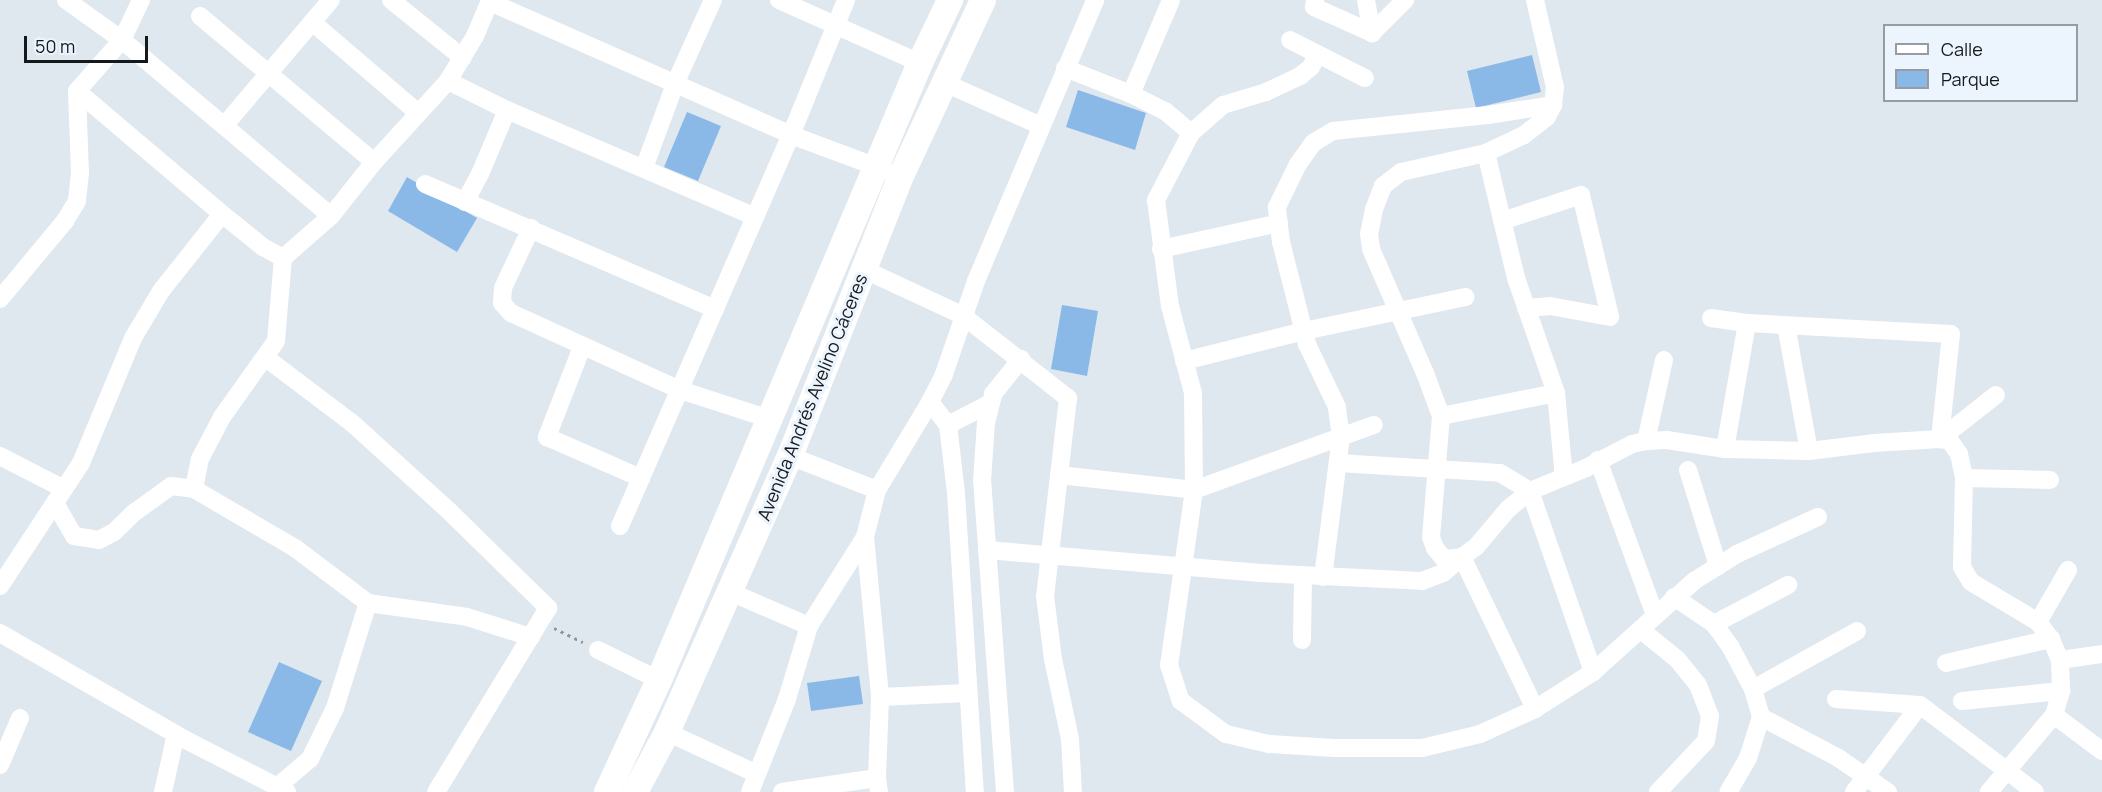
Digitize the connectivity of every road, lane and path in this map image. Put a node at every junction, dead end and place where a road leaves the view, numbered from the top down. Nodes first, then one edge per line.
1 (66, 0) edge
2 (141, 0) edge
3 (331, 0) edge
4 (391, 0) edge
5 (713, 0) edge
6 (779, 0) edge
7 (846, 0) edge
8 (950, 0) edge
9 (984, 0) edge
10 (1095, 0) edge
11 (1171, 0) edge
12 (1315, 0) edge
13 (1366, 0) edge
14 (1405, 0) edge
15 (1535, 0) edge
16 (490, 1) edge
17 (200, 16) dead end
18 (312, 22) junction
19 (835, 25) junction
20 (1372, 33) junction
21 (122, 40) junction
22 (1290, 40) dead end
23 (1317, 55) junction
24 (463, 58) junction
25 (920, 63) junction
26 (1065, 68) junction
27 (268, 74) junction
28 (1365, 78) dead end
29 (448, 81) junction
30 (945, 83) junction
31 (675, 84) junction
32 (77, 91) junction
33 (1131, 94) junction
34 (1553, 105) junction
35 (507, 110) junction
36 (418, 113) junction
37 (224, 126) junction
38 (1041, 126) junction
39 (1191, 133) junction
40 (790, 135) junction
41 (1486, 153) junction
42 (374, 162) junction
43 (877, 166) junction
44 (644, 168) junction
45 (901, 176) junction
46 (425, 184) dead end
47 (465, 202) junction
48 (222, 214) junction
49 (332, 216) junction
50 (755, 217) junction
51 (1502, 221) junction
52 (1278, 223) junction
53 (531, 228) junction
54 (1161, 249) junction
55 (283, 258) junction
56 (865, 270) junction
57 (1465, 297) dead end
58 (0, 299) edge
59 (1526, 308) junction
60 (715, 309) junction
61 (1399, 311) junction
62 (962, 315) junction
63 (1711, 318) dead end
64 (1747, 323) junction
65 (1786, 325) junction
66 (1304, 331) junction
67 (582, 347) junction
68 (266, 357) junction
69 (1021, 359) junction
70 (1664, 360) dead end
71 (1184, 361) junction
72 (680, 390) junction
73 (1556, 393) junction
74 (1996, 395) dead end
75 (930, 402) junction
76 (991, 403) junction
77 (1441, 416) junction
78 (770, 419) junction
79 (948, 424) junction
80 (1374, 425) dead end
81 (1341, 437) junction
82 (1941, 439) junction
83 (1646, 441) junction
84 (1725, 449) junction
85 (1809, 451) junction
86 (0, 456) edge
87 (790, 456) junction
88 (1598, 460) junction
89 (1338, 463) junction
90 (1437, 468) junction
91 (1689, 470) dead end
92 (1059, 475) junction
93 (1564, 477) junction
94 (641, 478) junction
95 (1964, 478) junction
96 (2050, 480) dead end
97 (194, 489) junction
98 (877, 490) junction
99 (1194, 490) junction
100 (1530, 490) junction
101 (59, 496) junction
102 (1818, 517) dead end
103 (620, 526) dead end
104 (865, 537) junction
105 (987, 550) junction
106 (1051, 555) junction
107 (1462, 557) junction
108 (1184, 567) junction
109 (1718, 567) junction
110 (2068, 570) dead end
111 (1303, 576) junction
112 (1323, 577) junction
113 (1788, 585) dead end
114 (0, 586) edge
115 (730, 592) junction
116 (1674, 597) junction
117 (368, 603) junction
118 (1655, 615) junction
119 (2038, 622) junction
120 (1714, 624) junction
121 (809, 626) junction
122 (535, 629) junction
123 (1641, 630) junction
124 (1857, 631) dead end
125 (0, 633) edge
126 (2051, 639) junction
127 (1302, 640) dead end
128 (598, 650) joint
129 (2102, 654) edge
130 (2060, 660) junction
131 (1946, 663) dead end
132 (1593, 672) junction
133 (659, 680) junction
134 (1753, 689) junction
135 (2061, 691) junction
136 (968, 693) junction
137 (880, 697) junction
138 (1836, 699) dead end
139 (1962, 701) dead end
140 (1920, 705) junction
141 (1535, 709) junction
142 (2054, 715) junction
143 (1761, 717) junction
144 (20, 718) dead end
145 (667, 732) junction
146 (176, 734) junction
147 (2102, 751) edge
148 (0, 765) edge
149 (2007, 769) junction
150 (757, 774) junction
151 (878, 785) edge
152 (1860, 785) edge
153 (283, 789) edge
154 (163, 792) edge
155 (436, 792) edge
156 (607, 792) edge
157 (635, 792) edge
158 (750, 792) edge
159 (782, 792) edge
160 (975, 792) edge
161 (1005, 792) edge
162 (1073, 792) edge
163 (1658, 792) edge
164 (1729, 792) edge
165 (1888, 792) edge
166 (1989, 792) edge
167 (2036, 792) edge

1 - 21 street
2 - 21 street
3 - 18 street
4 - 24 street
5 - 31 street
6 - 19 street
7 - 19 street
8 - 25 street, Avenida Andrés Avelino Cáceres
9 - 30 street, Avenida Andrés Avelino Cáceres
10 - 26 street
11 - 33 street
12 - 20 street
13 - 20 street
14 - 20 street
15 - 34 street
16 - 24 street
16 - 31 street
17 - 27 street
18 - 27 street
18 - 36 street
19 - 25 street
19 - 40 street
21 - 32 street
21 - 37 street
22 - 23 street
23 - 28 street
23 - 39 street
24 - 29 street
25 - 43 street, Avenida Andrés Avelino Cáceres
26 - 33 street
26 - 38 street
27 - 37 street
27 - 42 street
29 - 35 street
29 - 36 street
30 - 38 street
30 - 45 street, Avenida Andrés Avelino Cáceres
31 - 40 street
31 - 44 street
32 - 48 street
32 - 58 street
33 - 39 street
34 - 41 street
34 - 52 street
35 - 44 street
35 - 47 street
36 - 42 street
37 - 49 street
38 - 62 street
39 - 54 street
40 - 43 street
40 - 50 street
41 - 51 street
41 - 61 street
42 - 49 street
43 - 45 street
43 - 78 street, Avenida Andrés Avelino Cáceres
44 - 50 street
45 - 56 street, Avenida Andrés Avelino Cáceres
46 - 47 street
47 - 53 street
48 - 55 street
48 - 101 street
49 - 55 street
50 - 60 street
51 - 59 street
51 - 59 street
52 - 54 street
52 - 66 street
53 - 60 street
53 - 67 street
54 - 71 street
55 - 68 street
56 - 62 street
56 - 87 street, Avenida Andrés Avelino Cáceres
57 - 61 street
59 - 73 street
60 - 72 street
61 - 66 street
61 - 77 street
62 - 69 street
62 - 75 street
63 - 64 street
64 - 65 street
64 - 84 street
65 - 82 street
65 - 85 street
66 - 71 street
66 - 81 street
67 - 72 street
67 - 94 street
68 - 97 street
68 - 122 street
69 - 76 street
69 - 92 street
70 - 83 street
71 - 99 street
72 - 78 street
72 - 94 street
73 - 77 street
73 - 93 street
74 - 82 street
75 - 79 street
75 - 98 street
76 - 79 street
76 - 105 street
77 - 90 street
78 - 133 street, Avenida Andrés Avelino Cáceres
79 - 136 street
80 - 81 street
81 - 89 street
81 - 99 street
82 - 85 street
82 - 95 street
83 - 84 street
83 - 88 street
84 - 85 street
86 - 101 street
87 - 98 street
87 - 115 street, Avenida Andrés Avelino Cáceres
88 - 93 street
88 - 118 street
89 - 90 street
89 - 112 street
90 - 100 street
90 - 107 street
91 - 109 street
92 - 99 street
92 - 106 street
93 - 100 street
94 - 103 street
95 - 96 street
95 - 119 street
97 - 101 street
97 - 117 street
98 - 104 street
99 - 108 street
100 - 107 street
100 - 132 street
101 - 114 street
102 - 109 street
104 - 121 street
104 - 137 street
105 - 106 street
105 - 161 street
106 - 108 street
106 - 162 street
107 - 112 street
107 - 141 street
108 - 111 street
108 - 141 street
109 - 116 street
110 - 119 street
111 - 112 street
111 - 127 street
113 - 120 street
115 - 121 street
115 - 145 street, Avenida Andrés Avelino Cáceres
116 - 118 street
116 - 120 street
117 - 122 street
117 - 153 street
118 - 123 street
119 - 126 street
120 - 134 street
121 - 150 street
122 - 128 path
122 - 155 street
123 - 132 street
123 - 163 street
124 - 134 street
125 - 146 street
126 - 130 street
126 - 131 street
128 - 133 street
129 - 130 street
130 - 135 street
132 - 141 street
133 - 156 street, Avenida Andrés Avelino Cáceres
134 - 143 street
135 - 139 street
135 - 142 street
136 - 137 street
136 - 160 street
137 - 151 street
138 - 140 street
140 - 149 street
140 - 152 street
142 - 147 street
142 - 149 street
143 - 152 street
143 - 164 street
144 - 148 street
145 - 150 street
145 - 157 street, Avenida Andrés Avelino Cáceres
146 - 153 street
146 - 154 street
149 - 166 street
149 - 167 street
150 - 158 street
151 - 159 street
152 - 165 street

